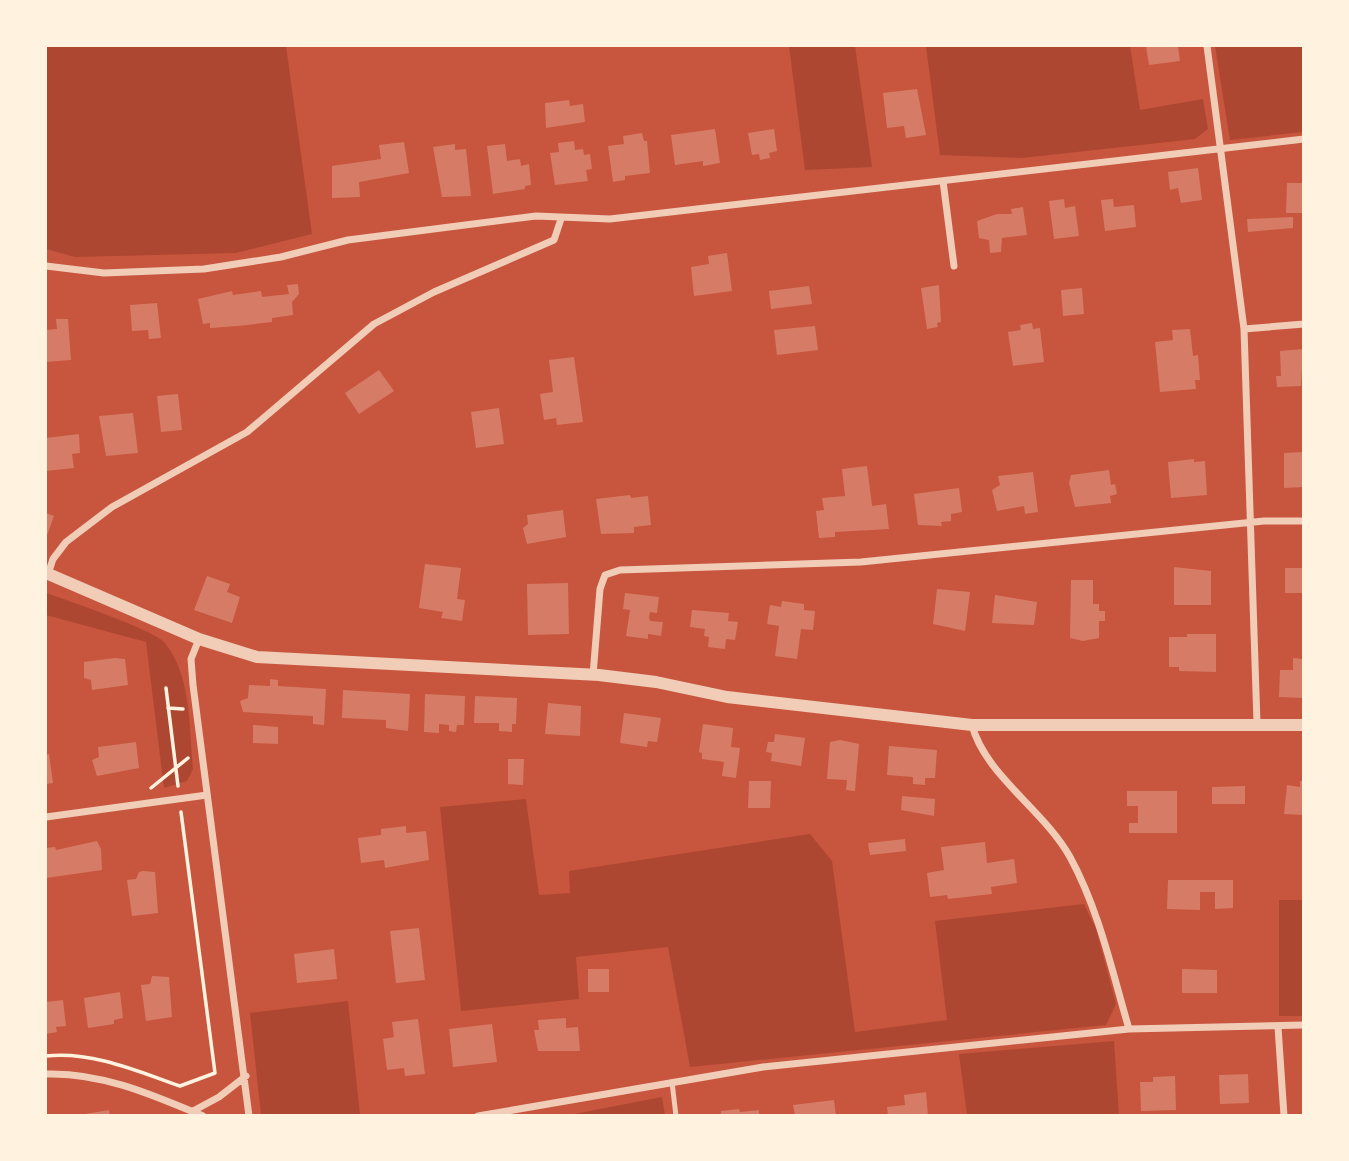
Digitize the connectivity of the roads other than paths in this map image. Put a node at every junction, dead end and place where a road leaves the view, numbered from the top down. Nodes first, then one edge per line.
1 (1207, 46) edge
2 (1304, 139) edge
3 (1223, 147) junction
4 (943, 181) junction
5 (561, 219) junction
6 (954, 265) dead end
7 (46, 266) edge
8 (1304, 324) edge
9 (1244, 329) junction
10 (1304, 521) edge
11 (1252, 523) junction
12 (47, 573) edge
13 (198, 639) junction
14 (593, 675) junction
15 (1257, 723) junction
16 (972, 725) junction
17 (1304, 725) edge
18 (207, 795) junction
19 (46, 817) edge
20 (1304, 1025) edge
21 (1278, 1027) junction
22 (1129, 1029) junction
23 (46, 1074) edge
24 (246, 1076) junction
25 (672, 1083) junction
26 (193, 1111) junction
27 (498, 1114) edge
28 (203, 1115) edge
29 (249, 1115) edge
30 (478, 1115) edge
31 (676, 1115) edge
32 (1284, 1115) edge

1 - 3 street
2 - 3 street
3 - 4 street
3 - 9 street
4 - 5 street
4 - 6 street
5 - 7 street
5 - 12 street
8 - 9 street
9 - 11 street
10 - 11 street
11 - 14 street
11 - 15 street
12 - 13 street
13 - 14 street
13 - 18 street
14 - 16 street
15 - 16 street
15 - 17 street
16 - 22 street
18 - 19 street
18 - 24 street
20 - 21 street
21 - 22 street
21 - 32 street
22 - 25 street
23 - 26 street
24 - 26 street
24 - 29 street
25 - 27 street
25 - 31 lane
26 - 28 street
27 - 30 street

